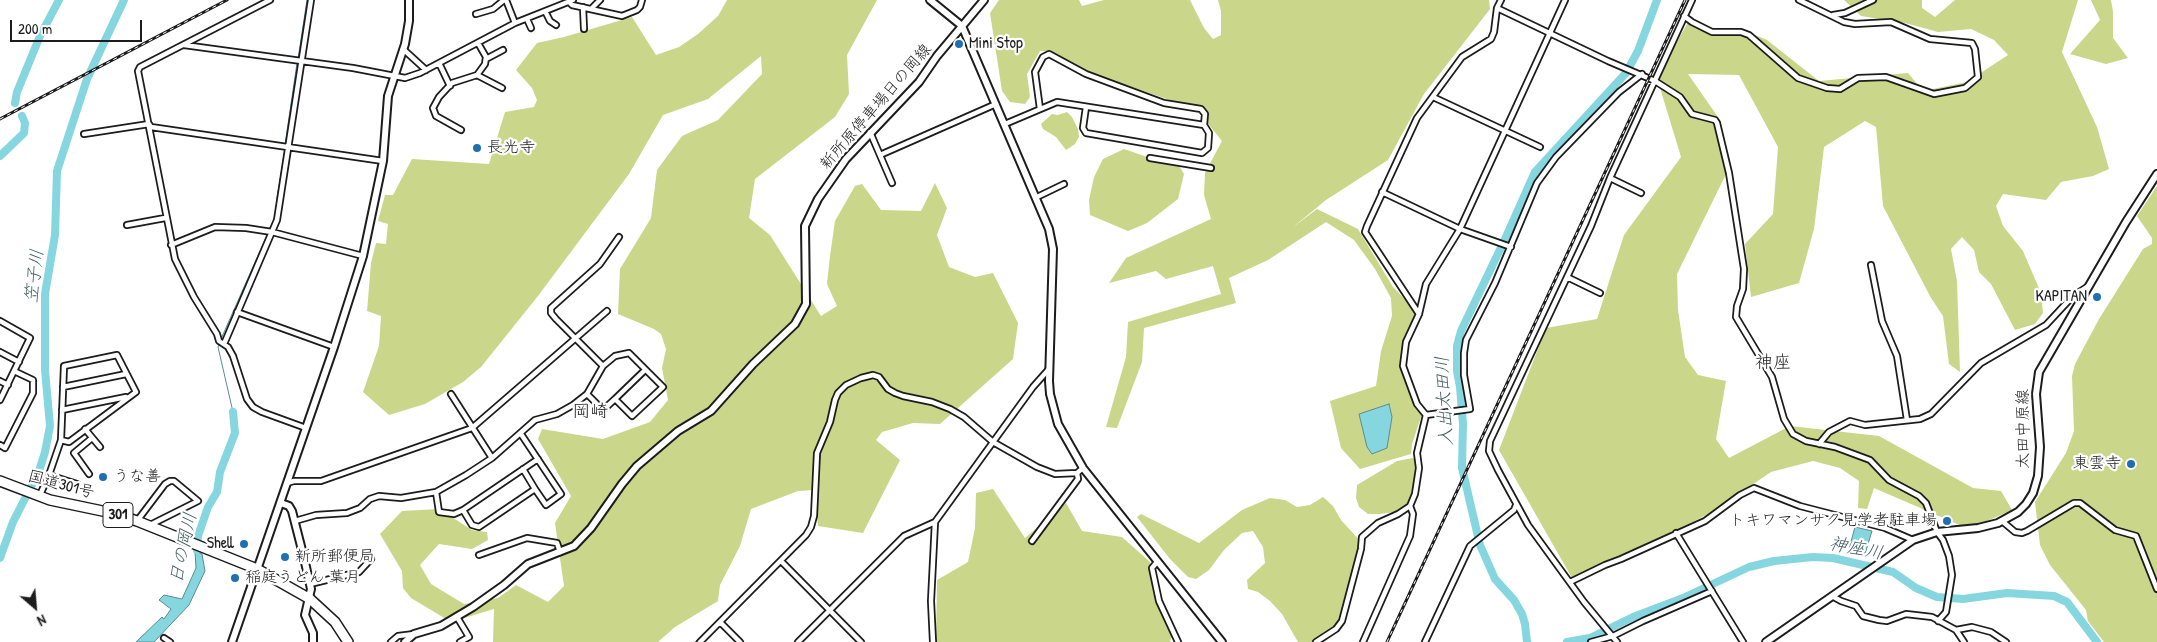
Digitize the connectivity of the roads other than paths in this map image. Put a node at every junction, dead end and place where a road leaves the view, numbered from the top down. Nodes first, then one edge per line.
1 (270, 0) edge
2 (312, 0) edge
3 (409, 0) edge
4 (505, 0) edge
5 (600, 0) edge
6 (642, 0) edge
7 (930, 0) edge
8 (984, 0) edge
9 (1501, 0) edge
10 (1565, 0) edge
11 (1692, 0) edge
12 (1799, 0) edge
13 (1873, 0) edge
14 (571, 1) edge
15 (583, 7) junction
16 (592, 8) junction
17 (1497, 8) junction
18 (545, 11) junction
19 (476, 14) dead end
20 (1831, 15) junction
21 (1684, 16) junction
22 (527, 19) junction
23 (515, 23) junction
24 (556, 25) dead end
25 (962, 26) junction
26 (532, 28) dead end
27 (584, 29) dead end
28 (1549, 33) junction
29 (478, 42) junction
30 (183, 45) junction
31 (403, 49) junction
32 (503, 50) dead end
33 (486, 59) junction
34 (301, 62) junction
35 (439, 63) junction
36 (426, 70) junction
37 (1642, 74) junction
38 (476, 75) junction
39 (393, 76) junction
40 (1655, 81) junction
41 (450, 86) junction
42 (502, 88) dead end
43 (1433, 97) junction
44 (996, 104) junction
45 (1086, 107) junction
46 (1040, 109) junction
47 (149, 124) junction
48 (1005, 124) junction
49 (1204, 125) junction
50 (462, 130) dead end
51 (1505, 130) junction
52 (870, 132) junction
53 (84, 134) dead end
54 (1540, 147) dead end
55 (290, 148) junction
56 (880, 155) junction
57 (1150, 158) dead end
58 (383, 161) junction
59 (1211, 168) dead end
60 (2157, 174) edge
61 (1610, 178) junction
62 (892, 183) dead end
63 (1064, 184) dead end
64 (1382, 192) junction
65 (1641, 193) dead end
66 (1037, 197) junction
67 (165, 218) junction
68 (127, 225) dead end
69 (1460, 228) junction
70 (272, 232) junction
71 (619, 237) dead end
72 (171, 245) junction
73 (1511, 247) junction
74 (363, 256) junction
75 (1872, 265) dead end
76 (1567, 277) junction
77 (2087, 287) junction
78 (1600, 293) dead end
79 (607, 311) dead end
80 (237, 312) junction
81 (1419, 314) junction
82 (0, 321) edge
83 (576, 338) junction
84 (222, 343) junction
85 (334, 347) junction
86 (0, 352) edge
87 (19, 362) junction
88 (603, 366) junction
89 (1050, 368) junction
90 (645, 370) junction
91 (14, 371) junction
92 (126, 374) junction
93 (0, 381) edge
94 (8, 385) junction
95 (63, 387) junction
96 (451, 394) dead end
97 (587, 394) junction
98 (129, 396) junction
99 (615, 399) junction
100 (0, 400) edge
101 (62, 410) junction
102 (1426, 415) junction
103 (1907, 420) junction
104 (306, 428) junction
105 (472, 428) junction
106 (86, 429) junction
107 (521, 434) junction
108 (92, 438) junction
109 (61, 440) junction
110 (993, 442) junction
111 (1819, 444) junction
112 (0, 445) edge
113 (100, 447) dead end
114 (492, 458) junction
115 (538, 459) junction
116 (1083, 468) junction
117 (523, 470) junction
118 (1077, 473) junction
119 (90, 474) dead end
120 (49, 475) junction
121 (0, 481) edge
122 (287, 483) junction
123 (77, 484) dead end
124 (535, 489) junction
125 (436, 492) junction
126 (37, 496) junction
127 (281, 502) junction
128 (1516, 505) junction
129 (1410, 506) junction
130 (463, 510) junction
131 (137, 521) junction
132 (295, 521) junction
133 (2002, 521) junction
134 (935, 522) junction
135 (148, 526) junction
136 (1937, 532) junction
137 (1676, 533) junction
138 (1913, 540) junction
139 (1032, 541) dead end
140 (560, 552) junction
141 (478, 554) dead end
142 (371, 559) dead end
143 (781, 561) junction
144 (1157, 562) junction
145 (257, 569) junction
146 (1570, 582) junction
147 (310, 584) junction
148 (2157, 589) edge
149 (1712, 591) junction
150 (1832, 596) junction
151 (310, 599) junction
152 (830, 610) junction
153 (457, 616) junction
154 (1938, 621) junction
155 (721, 623) junction
156 (1956, 630) junction
157 (414, 634) junction
158 (1613, 636) junction
159 (164, 638) dead end
160 (170, 642) edge
161 (232, 642) edge
162 (313, 642) edge
163 (348, 642) edge
164 (391, 642) edge
165 (405, 642) edge
166 (460, 642) edge
167 (700, 642) edge
168 (740, 642) edge
169 (798, 642) edge
170 (861, 642) edge
171 (933, 642) edge
172 (1178, 642) edge
173 (1222, 642) edge
174 (1316, 642) edge
175 (1363, 642) edge
176 (1425, 642) edge
177 (1591, 642) edge
178 (1617, 642) edge
179 (1743, 642) edge
180 (1766, 642) edge
181 (1964, 642) edge
182 (2006, 642) edge

1 - 30 street
2 - 34 street
3 - 31 main road
4 - 19 street
4 - 23 street
5 - 16 street
6 - 16 street
7 - 25 main road
8 - 25 main road, 新所原停車場日の岡線
9 - 17 street
10 - 28 street
11 - 21 street
12 - 20 street
13 - 20 street
14 - 15 street
14 - 18 street
15 - 16 street
15 - 27 street
17 - 28 street
17 - 43 street
18 - 22 street
18 - 24 street
20 - 21 street
21 - 40 street
22 - 23 street
22 - 26 street
23 - 29 street
25 - 44 main road
25 - 52 main road, 新所原停車場日の岡線
28 - 37 street
28 - 51 street
29 - 33 street
29 - 35 street
30 - 34 street
30 - 47 street
31 - 36 street
31 - 39 main road
32 - 33 street
33 - 38 street
34 - 39 street
34 - 55 street
35 - 36 street
35 - 41 street
36 - 39 street
37 - 40 street
37 - 73 street
38 - 41 street
38 - 42 street
39 - 58 main road
40 - 61 street
40 - 111 street
41 - 50 street
43 - 51 street
43 - 64 street
44 - 48 main road
44 - 56 street
45 - 46 street
45 - 49 street
45 - 49 street
46 - 48 street
46 - 49 street
47 - 53 street
47 - 55 street
47 - 67 street
48 - 66 main road
51 - 54 street
51 - 69 street
52 - 56 street
52 - 140 main road, 新所原停車場日の岡線
55 - 58 street
55 - 70 street
56 - 62 street
57 - 59 street
58 - 74 main road
60 - 77 main road, 太田中原線
61 - 65 street
61 - 76 street
63 - 66 street
64 - 69 street
64 - 81 street
66 - 89 main road
67 - 68 street
67 - 72 street
69 - 73 street
69 - 81 street
70 - 72 street
70 - 74 street
70 - 80 street
71 - 83 street
72 - 84 street
73 - 102 street
74 - 85 main road
75 - 103 street
76 - 78 street
76 - 128 street
77 - 103 street
77 - 133 main road, 太田中原線
79 - 83 street
80 - 84 street
80 - 85 street
81 - 102 street
82 - 87 street
83 - 88 street
83 - 105 street
84 - 104 street
85 - 104 main road
86 - 87 street
87 - 91 street
88 - 90 street
88 - 97 street
89 - 110 street
89 - 116 main road
90 - 99 street
90 - 99 street
91 - 94 street
91 - 112 street
92 - 95 street
92 - 95 street
92 - 98 street
93 - 94 street
94 - 100 street
95 - 101 street
96 - 105 street
97 - 99 street
97 - 107 street
98 - 101 street
98 - 106 street
101 - 109 street
102 - 129 street
103 - 111 street
104 - 122 main road
105 - 114 street
105 - 122 street
106 - 108 street
106 - 109 street
107 - 114 street
107 - 115 street
108 - 113 street
108 - 119 street
109 - 120 street
110 - 118 street
110 - 134 street
110 - 143 street
111 - 136 street
114 - 125 street
115 - 117 street
115 - 124 street
116 - 118 street
116 - 144 main road
117 - 124 street
117 - 130 street
118 - 139 street
120 - 123 street
120 - 126 street
121 - 126 highway, 国道301号 / 301
122 - 127 main road
124 - 130 street
125 - 130 street
125 - 132 street
126 - 131 highway, 国道301号 / 301
127 - 132 main road
127 - 145 main road
128 - 146 street
128 - 176 street
129 - 174 street
129 - 175 street
131 - 135 highway, 国道301号 / 301
131 - 135 street
132 - 147 main road
133 - 136 main road, 太田中原線
133 - 148 street
134 - 152 street
134 - 171 street
135 - 145 highway, 国道301号 / 301
136 - 138 main road, 太田中原線
136 - 154 street
137 - 138 street
137 - 146 street
137 - 149 street
138 - 150 main road, 太田中原線
140 - 141 street
140 - 153 main road, 新所原停車場日の岡線
142 - 147 street
143 - 152 street
143 - 155 street
144 - 172 street
144 - 173 main road
145 - 151 highway, 国道301号 / 301
145 - 161 main road
146 - 158 street
147 - 151 main road
149 - 158 street
149 - 179 street
150 - 154 street
150 - 180 main road, 太田中原線
151 - 162 main road
151 - 163 highway, 国道301号 / 301
152 - 169 street
152 - 170 street
153 - 157 main road, 新所原停車場日の岡線
153 - 166 street
154 - 156 street
155 - 167 street
155 - 168 street
156 - 181 street
156 - 182 street
157 - 164 street
157 - 165 main road, 新所原停車場日の岡線
158 - 177 street
158 - 178 street
159 - 160 street

